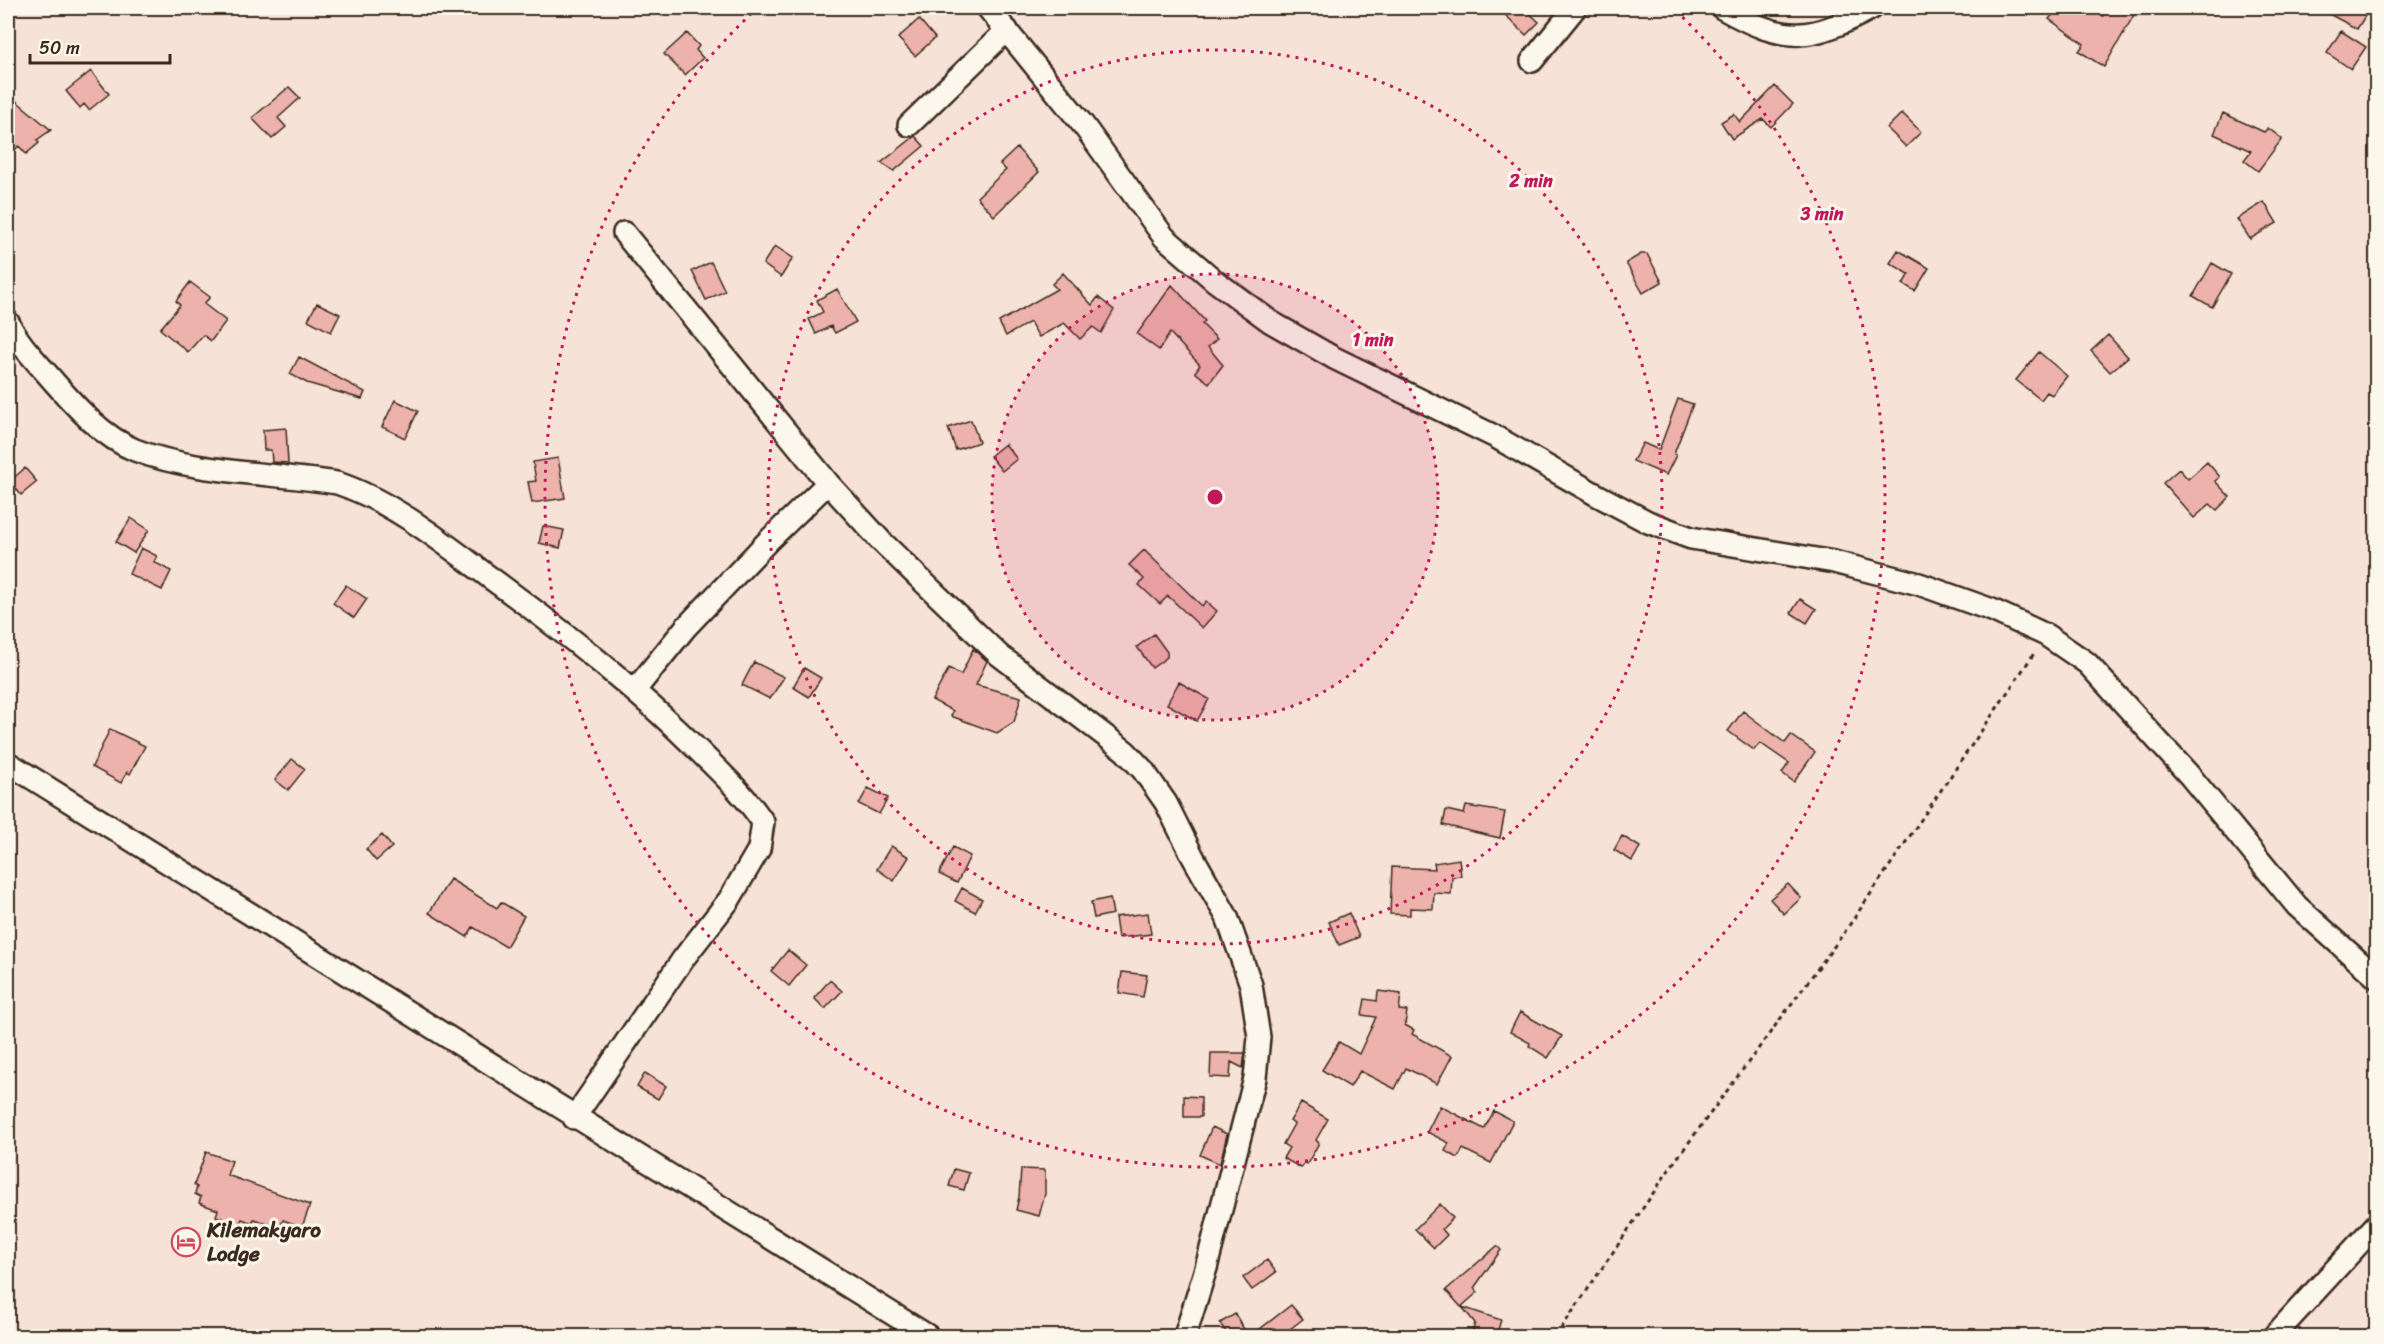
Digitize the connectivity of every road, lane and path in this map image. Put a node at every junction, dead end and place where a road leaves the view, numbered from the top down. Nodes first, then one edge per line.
1 (988, 8) edge
2 (1575, 8) edge
3 (1722, 8) edge
4 (1872, 8) edge
5 (1007, 30) junction
6 (1532, 61) dead end
7 (909, 125) dead end
8 (624, 233) dead end
9 (8, 322) edge
10 (828, 483) junction
11 (2046, 635) junction
12 (635, 690) junction
13 (8, 763) edge
14 (2376, 977) edge
15 (574, 1118) junction
16 (2376, 1225) edge
17 (928, 1336) edge
18 (1185, 1336) edge
19 (1556, 1336) edge
20 (2274, 1336) edge

1 - 5 street
2 - 6 street
3 - 4 street
5 - 7 street
5 - 11 street
8 - 10 street
9 - 12 street
10 - 12 street
10 - 18 street
11 - 14 street
11 - 19 path
12 - 15 street
13 - 15 street
15 - 17 street
16 - 20 street

